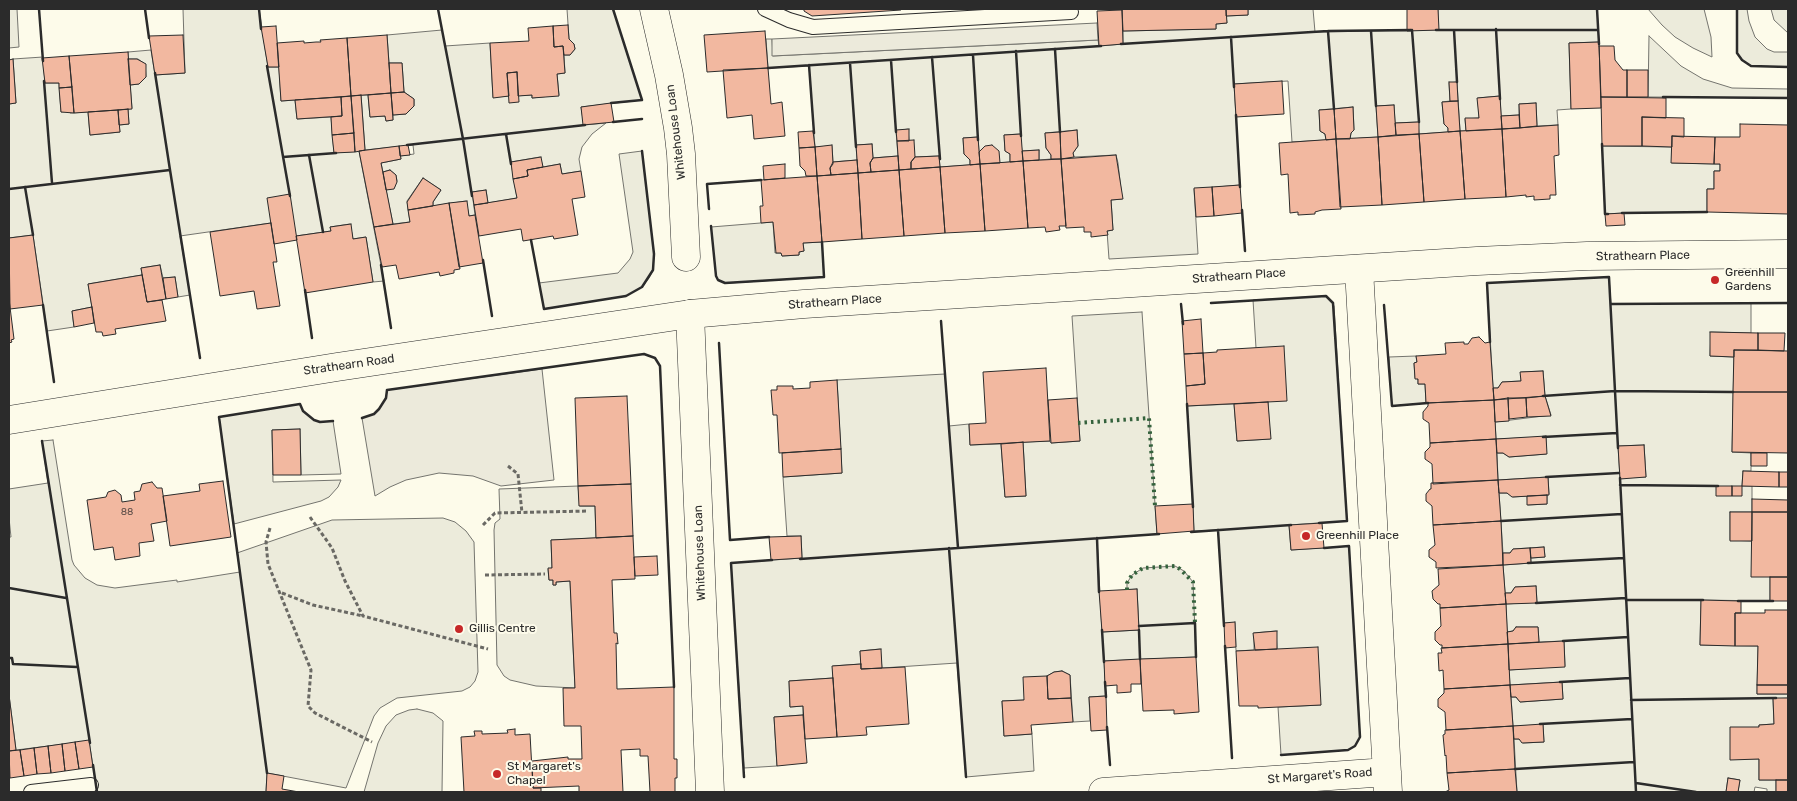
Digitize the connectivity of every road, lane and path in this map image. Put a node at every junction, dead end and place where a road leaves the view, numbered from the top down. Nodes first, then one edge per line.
1 (654, 9) edge
2 (765, 9) edge
3 (1071, 12) dead end
4 (1788, 254) edge
5 (686, 257) dead end
6 (1359, 269) junction
7 (690, 314) junction
8 (9, 420) edge
9 (508, 466) dead end
10 (588, 511) dead end
11 (522, 513) junction
12 (310, 517) dead end
13 (483, 524) dead end
14 (270, 528) dead end
15 (545, 574) dead end
16 (485, 575) dead end
17 (281, 593) junction
18 (363, 616) junction
19 (488, 650) dead end
20 (372, 742) dead end
21 (1387, 782) edge
22 (90, 785) dead end
23 (31, 792) edge
24 (710, 792) edge
25 (1103, 792) edge

1 - 5 street, Whitehouse Loan
2 - 3 lane
4 - 6 street, Strathearn Place
6 - 7 street, Strathearn Place
6 - 21 street
7 - 8 street, Strathearn Road
7 - 24 street, Whitehouse Loan
9 - 11 path
10 - 11 path
11 - 13 path
12 - 18 path
14 - 17 path
15 - 16 path
17 - 18 path
17 - 20 path
18 - 19 path
21 - 25 street, St Margaret's Road
22 - 23 lane

